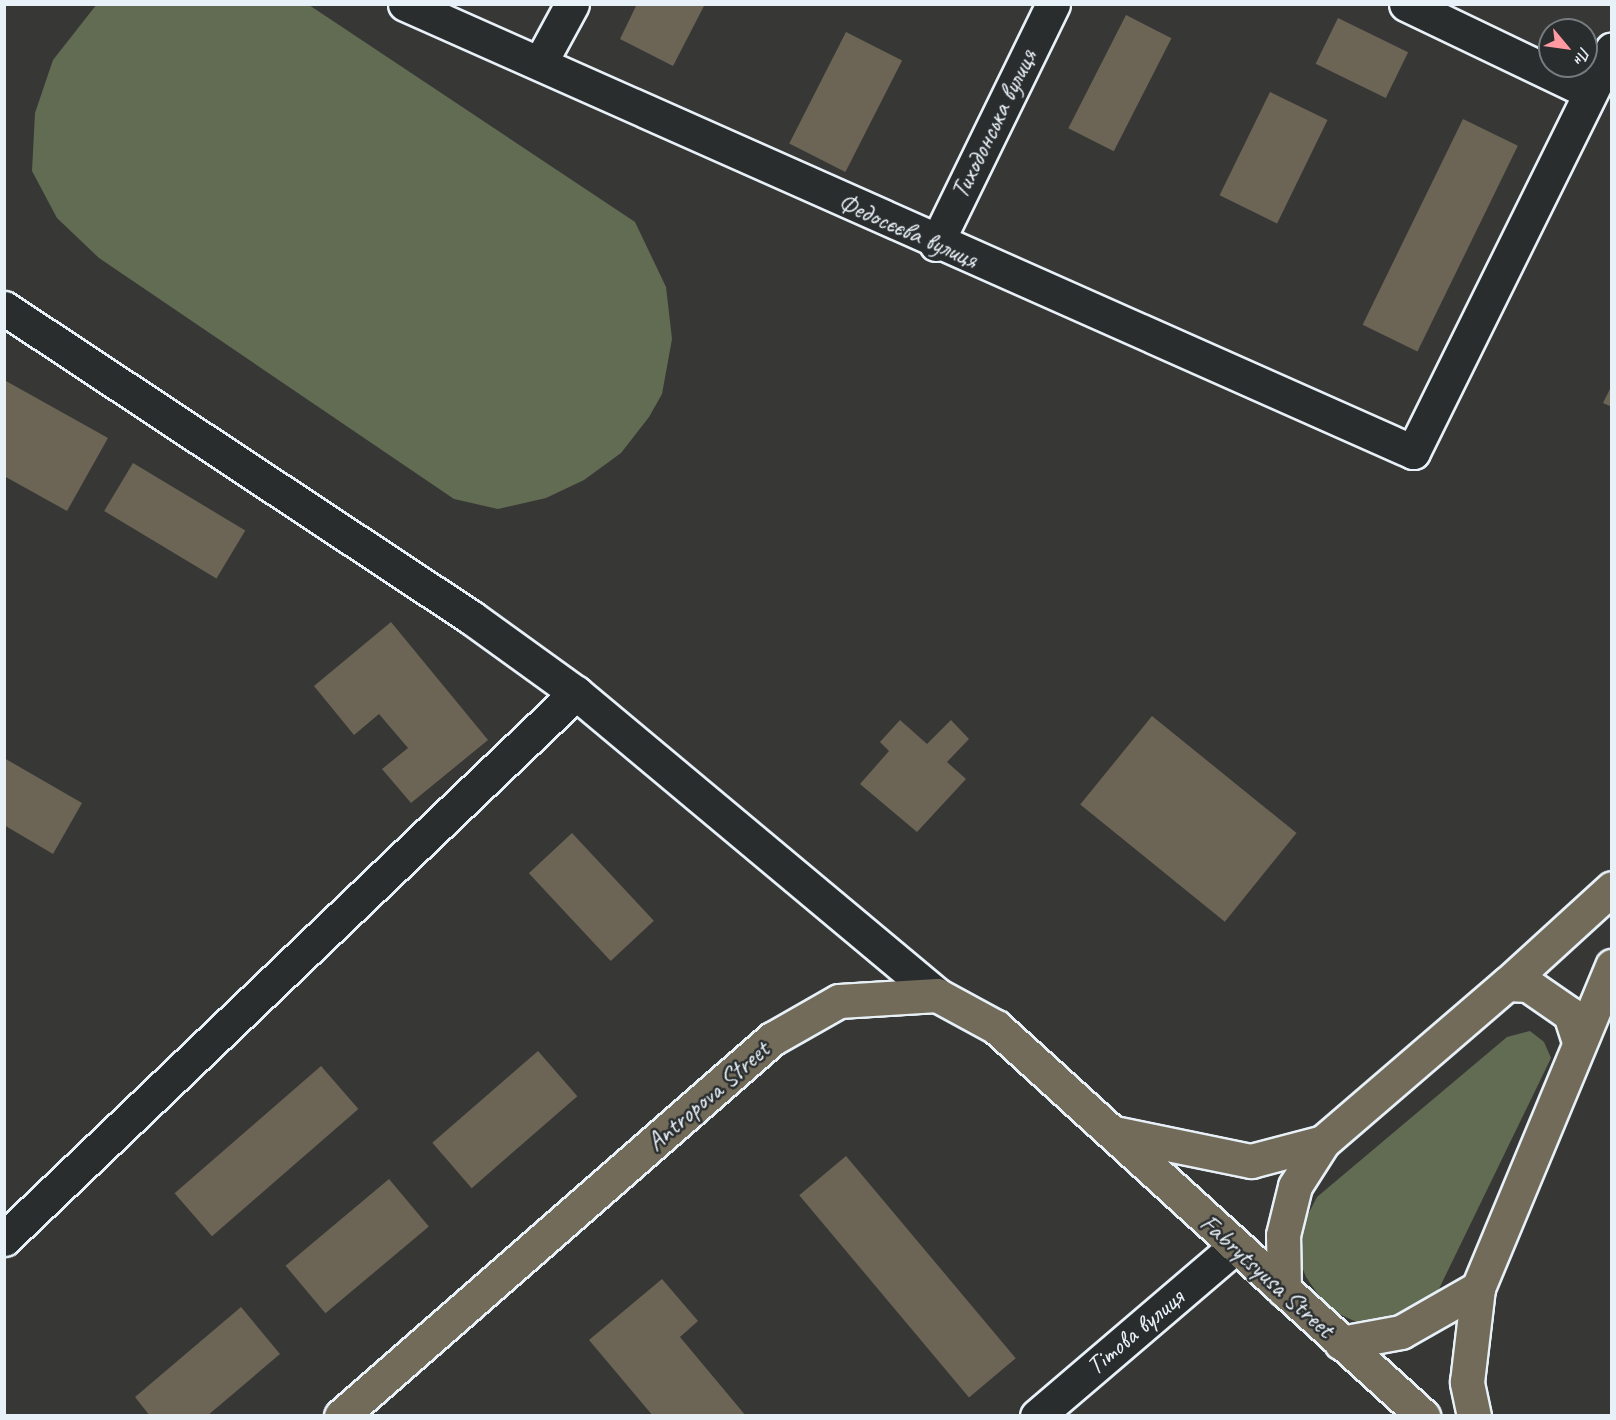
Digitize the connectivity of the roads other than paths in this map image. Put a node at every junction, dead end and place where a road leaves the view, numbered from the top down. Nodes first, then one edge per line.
1 (405, 4) edge
2 (572, 4) edge
3 (1053, 4) edge
4 (1407, 4) edge
5 (1611, 49) edge
6 (540, 63) junction
7 (1590, 92) junction
8 (936, 244) junction
9 (4, 308) edge
10 (576, 693) junction
11 (1611, 888) edge
12 (1611, 966) edge
13 (1507, 984) junction
14 (937, 995) junction
15 (1579, 1041) junction
16 (1114, 1133) junction
17 (1323, 1142) junction
18 (4, 1239) edge
19 (1234, 1248) junction
20 (1478, 1288) junction
21 (1284, 1290) junction
22 (1341, 1343) junction
23 (341, 1416) edge
24 (1037, 1416) edge
25 (1423, 1416) edge
26 (1474, 1416) edge

1 - 6 street, Федосєєва вулиця
2 - 6 street
3 - 8 street, Тиходонська вулиця
4 - 7 street
5 - 7 street
6 - 8 street, Федосєєва вулиця
7 - 8 street, Федосєєва вулиця
9 - 10 street
10 - 14 street
10 - 18 street
11 - 13 main road
12 - 15 main road
13 - 15 main road
13 - 17 main road
14 - 16 main road
14 - 23 main road, Antropova Street
15 - 20 main road
16 - 17 main road
16 - 19 main road, Fabrytsyusa Street
17 - 21 main road
19 - 21 main road, Fabrytsyusa Street
19 - 24 street, Тітова вулиця
20 - 22 main road
20 - 26 main road
21 - 22 main road, Fabrytsyusa Street
22 - 25 main road, Fabrytsyusa Street

